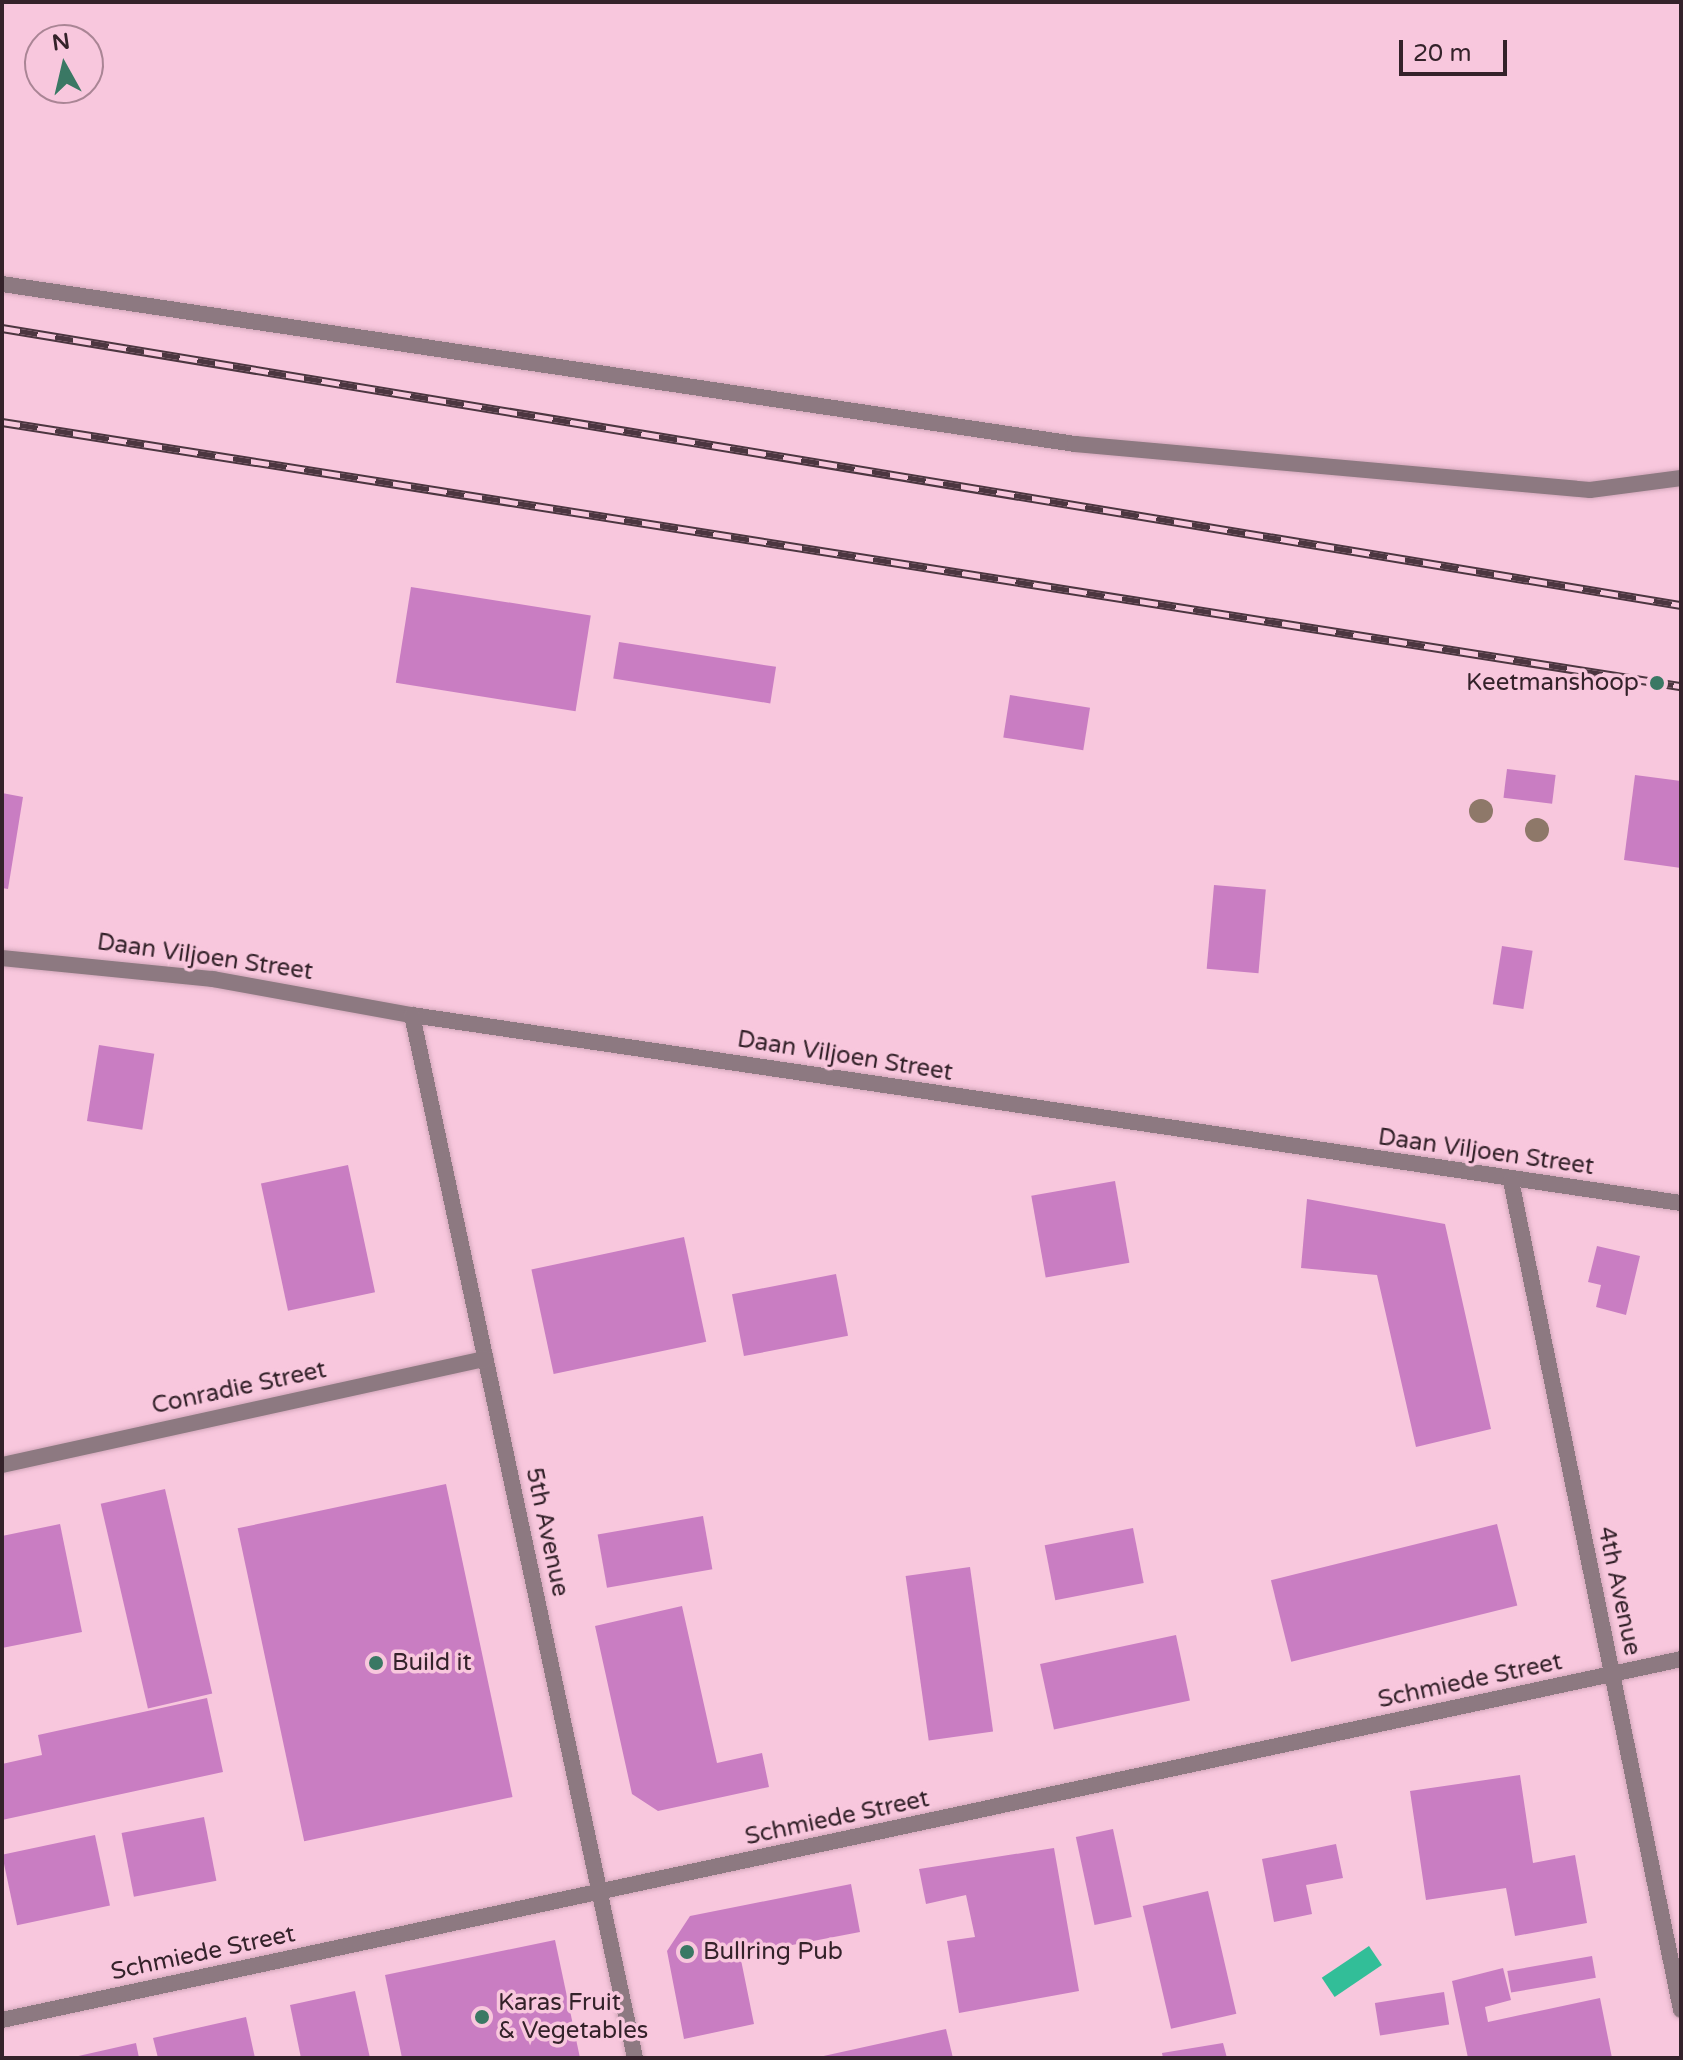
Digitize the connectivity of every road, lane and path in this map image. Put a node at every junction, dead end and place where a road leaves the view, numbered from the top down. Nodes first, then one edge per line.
1 (2, 284) edge
2 (1681, 478) edge
3 (2, 958) edge
4 (412, 1015) junction
5 (1511, 1181) junction
6 (1681, 1203) edge
7 (486, 1359) junction
8 (2, 1465) edge
9 (1681, 1659) edge
10 (1612, 1675) junction
11 (600, 1894) junction
12 (1681, 2010) edge
13 (2, 2020) edge
14 (635, 2058) edge

1 - 2 street
3 - 4 street, Daan Viljoen Street
4 - 5 street, Daan Viljoen Street
4 - 7 street, 5th Avenue
5 - 6 street, Daan Viljoen Street
5 - 10 street, 4th Avenue
7 - 8 street, Conradie Street
7 - 11 street, 5th Avenue
9 - 10 street, Schmiede Street
10 - 11 street, Schmiede Street
10 - 12 street, 4th Avenue
11 - 13 street, Schmiede Street
11 - 14 street, 5th Avenue

